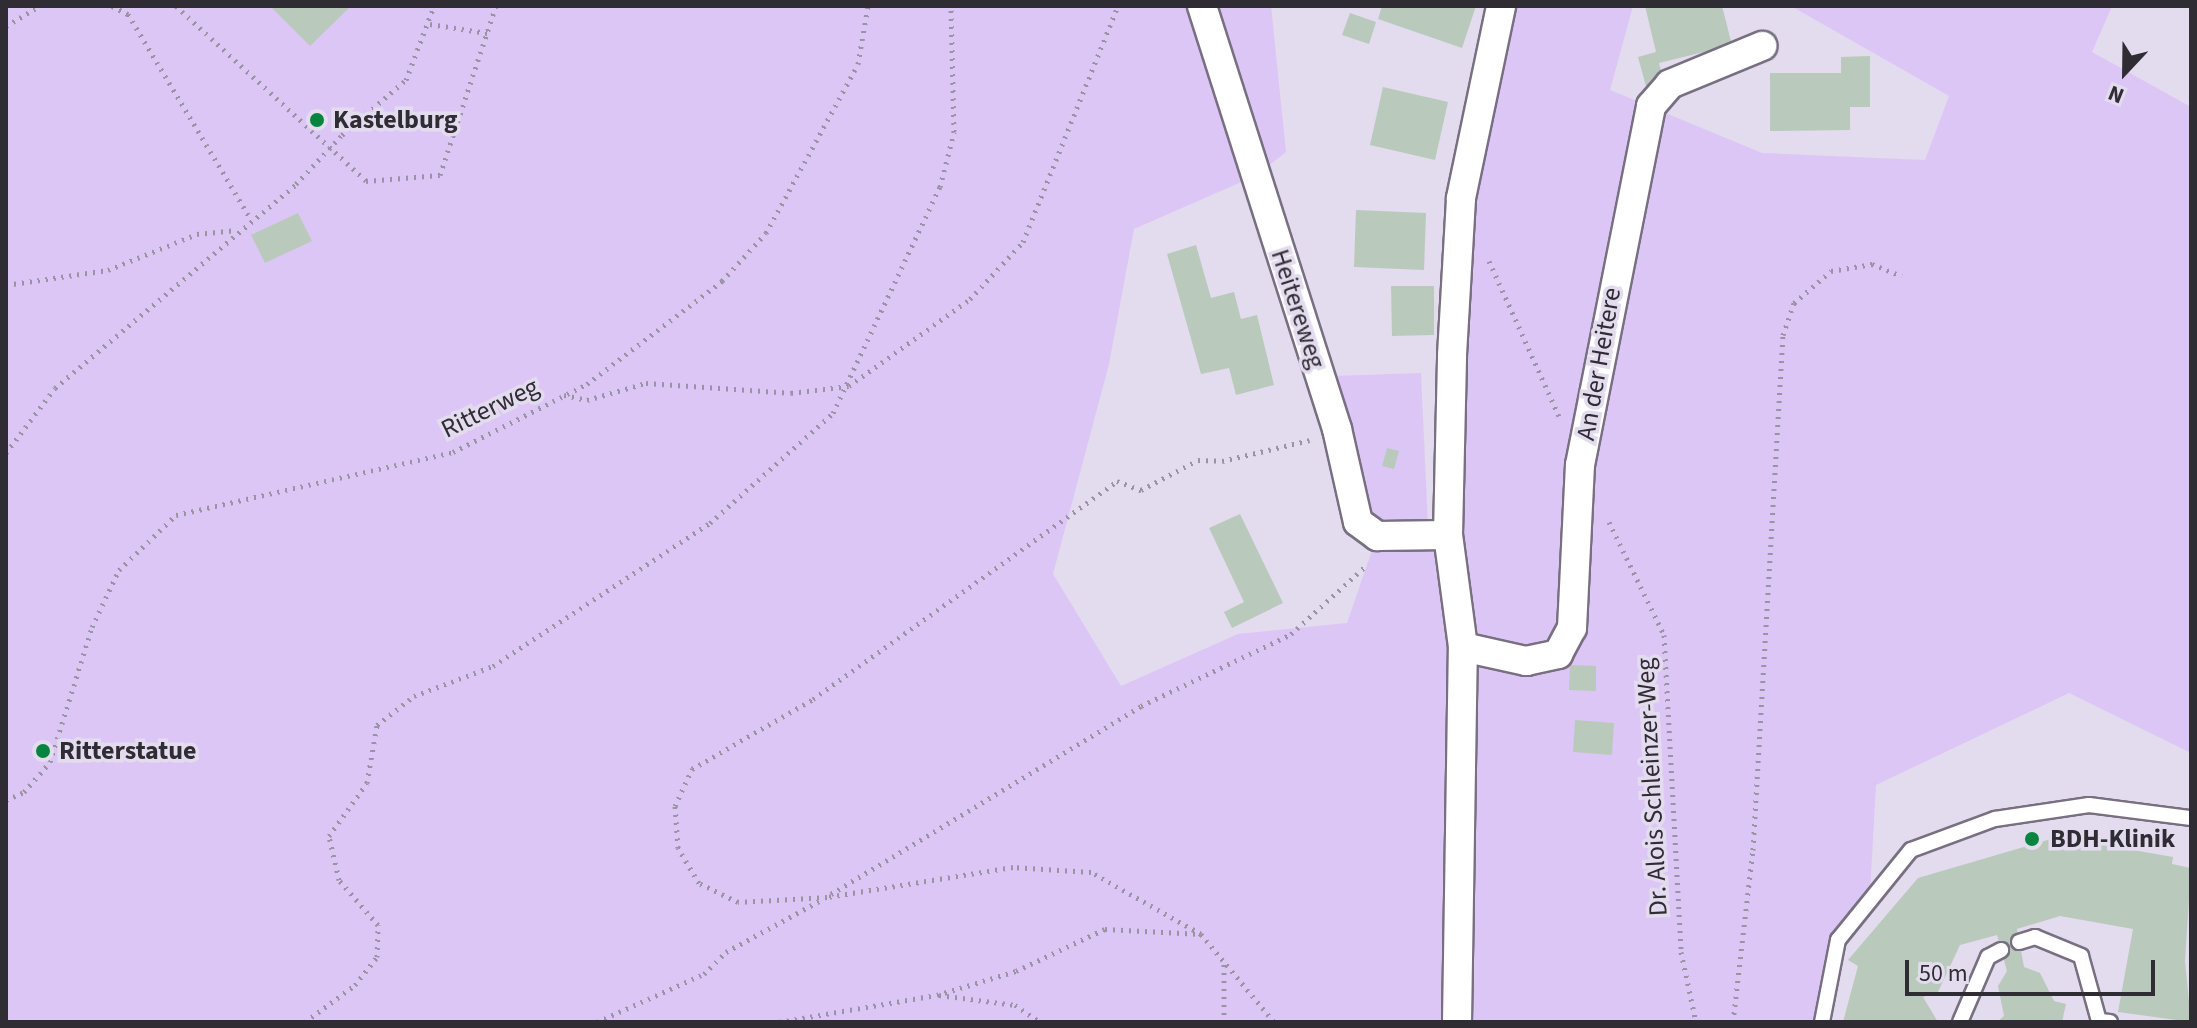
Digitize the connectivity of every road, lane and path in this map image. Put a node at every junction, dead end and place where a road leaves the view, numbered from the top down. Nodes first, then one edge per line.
1 (39, 6) edge
2 (112, 6) edge
3 (176, 6) edge
4 (434, 6) edge
5 (496, 6) edge
6 (868, 6) edge
7 (951, 6) edge
8 (1118, 6) edge
9 (1202, 6) edge
10 (1501, 6) edge
11 (430, 24) junction
12 (6, 26) edge
13 (487, 33) junction
14 (1762, 46) dead end
15 (250, 218) junction
16 (238, 230) junction
17 (1486, 254) dead end
18 (1902, 276) dead end
19 (6, 285) edge
20 (849, 386) junction
21 (563, 395) junction
22 (1337, 429) junction
23 (6, 453) edge
24 (1580, 465) junction
25 (1605, 513) dead end
26 (1448, 535) junction
27 (1377, 536) junction
28 (1463, 647) junction
29 (6, 800) edge
30 (2191, 818) edge
31 (827, 897) junction
32 (1201, 934) junction
33 (2019, 942) dead end
34 (2001, 950) dead end
35 (1224, 959) junction
36 (937, 995) junction
37 (305, 1022) edge
38 (597, 1022) edge
39 (779, 1022) edge
40 (1040, 1022) edge
41 (1224, 1022) edge
42 (1274, 1022) edge
43 (1457, 1022) edge
44 (1696, 1022) edge
45 (1733, 1022) edge
46 (1822, 1022) edge
47 (1960, 1022) edge
48 (2110, 1022) edge

1 - 12 path
2 - 15 path
3 - 13 path
4 - 11 path
5 - 13 path
6 - 21 path, Ritterweg
7 - 20 path
8 - 20 path
9 - 22 street, Heitereweg
10 - 26 street
11 - 13 path
11 - 15 path, bridge
14 - 24 street, An der Heitere
15 - 16 path
16 - 19 path
16 - 23 path
17 - 24 path
18 - 45 path
20 - 21 path
20 - 37 path
21 - 29 path, Ritterweg
22 - 27 street, Heitereweg
22 - 31 path
24 - 28 street, An der Heitere
25 - 44 path, Dr. Alois Schleinzer-Weg
26 - 27 street
26 - 28 street
27 - 31 path
28 - 43 street
30 - 46 lane
31 - 32 path
31 - 38 path
32 - 35 path
32 - 36 path
33 - 48 lane
34 - 47 lane
35 - 41 path
35 - 42 path
36 - 39 path
36 - 40 path

